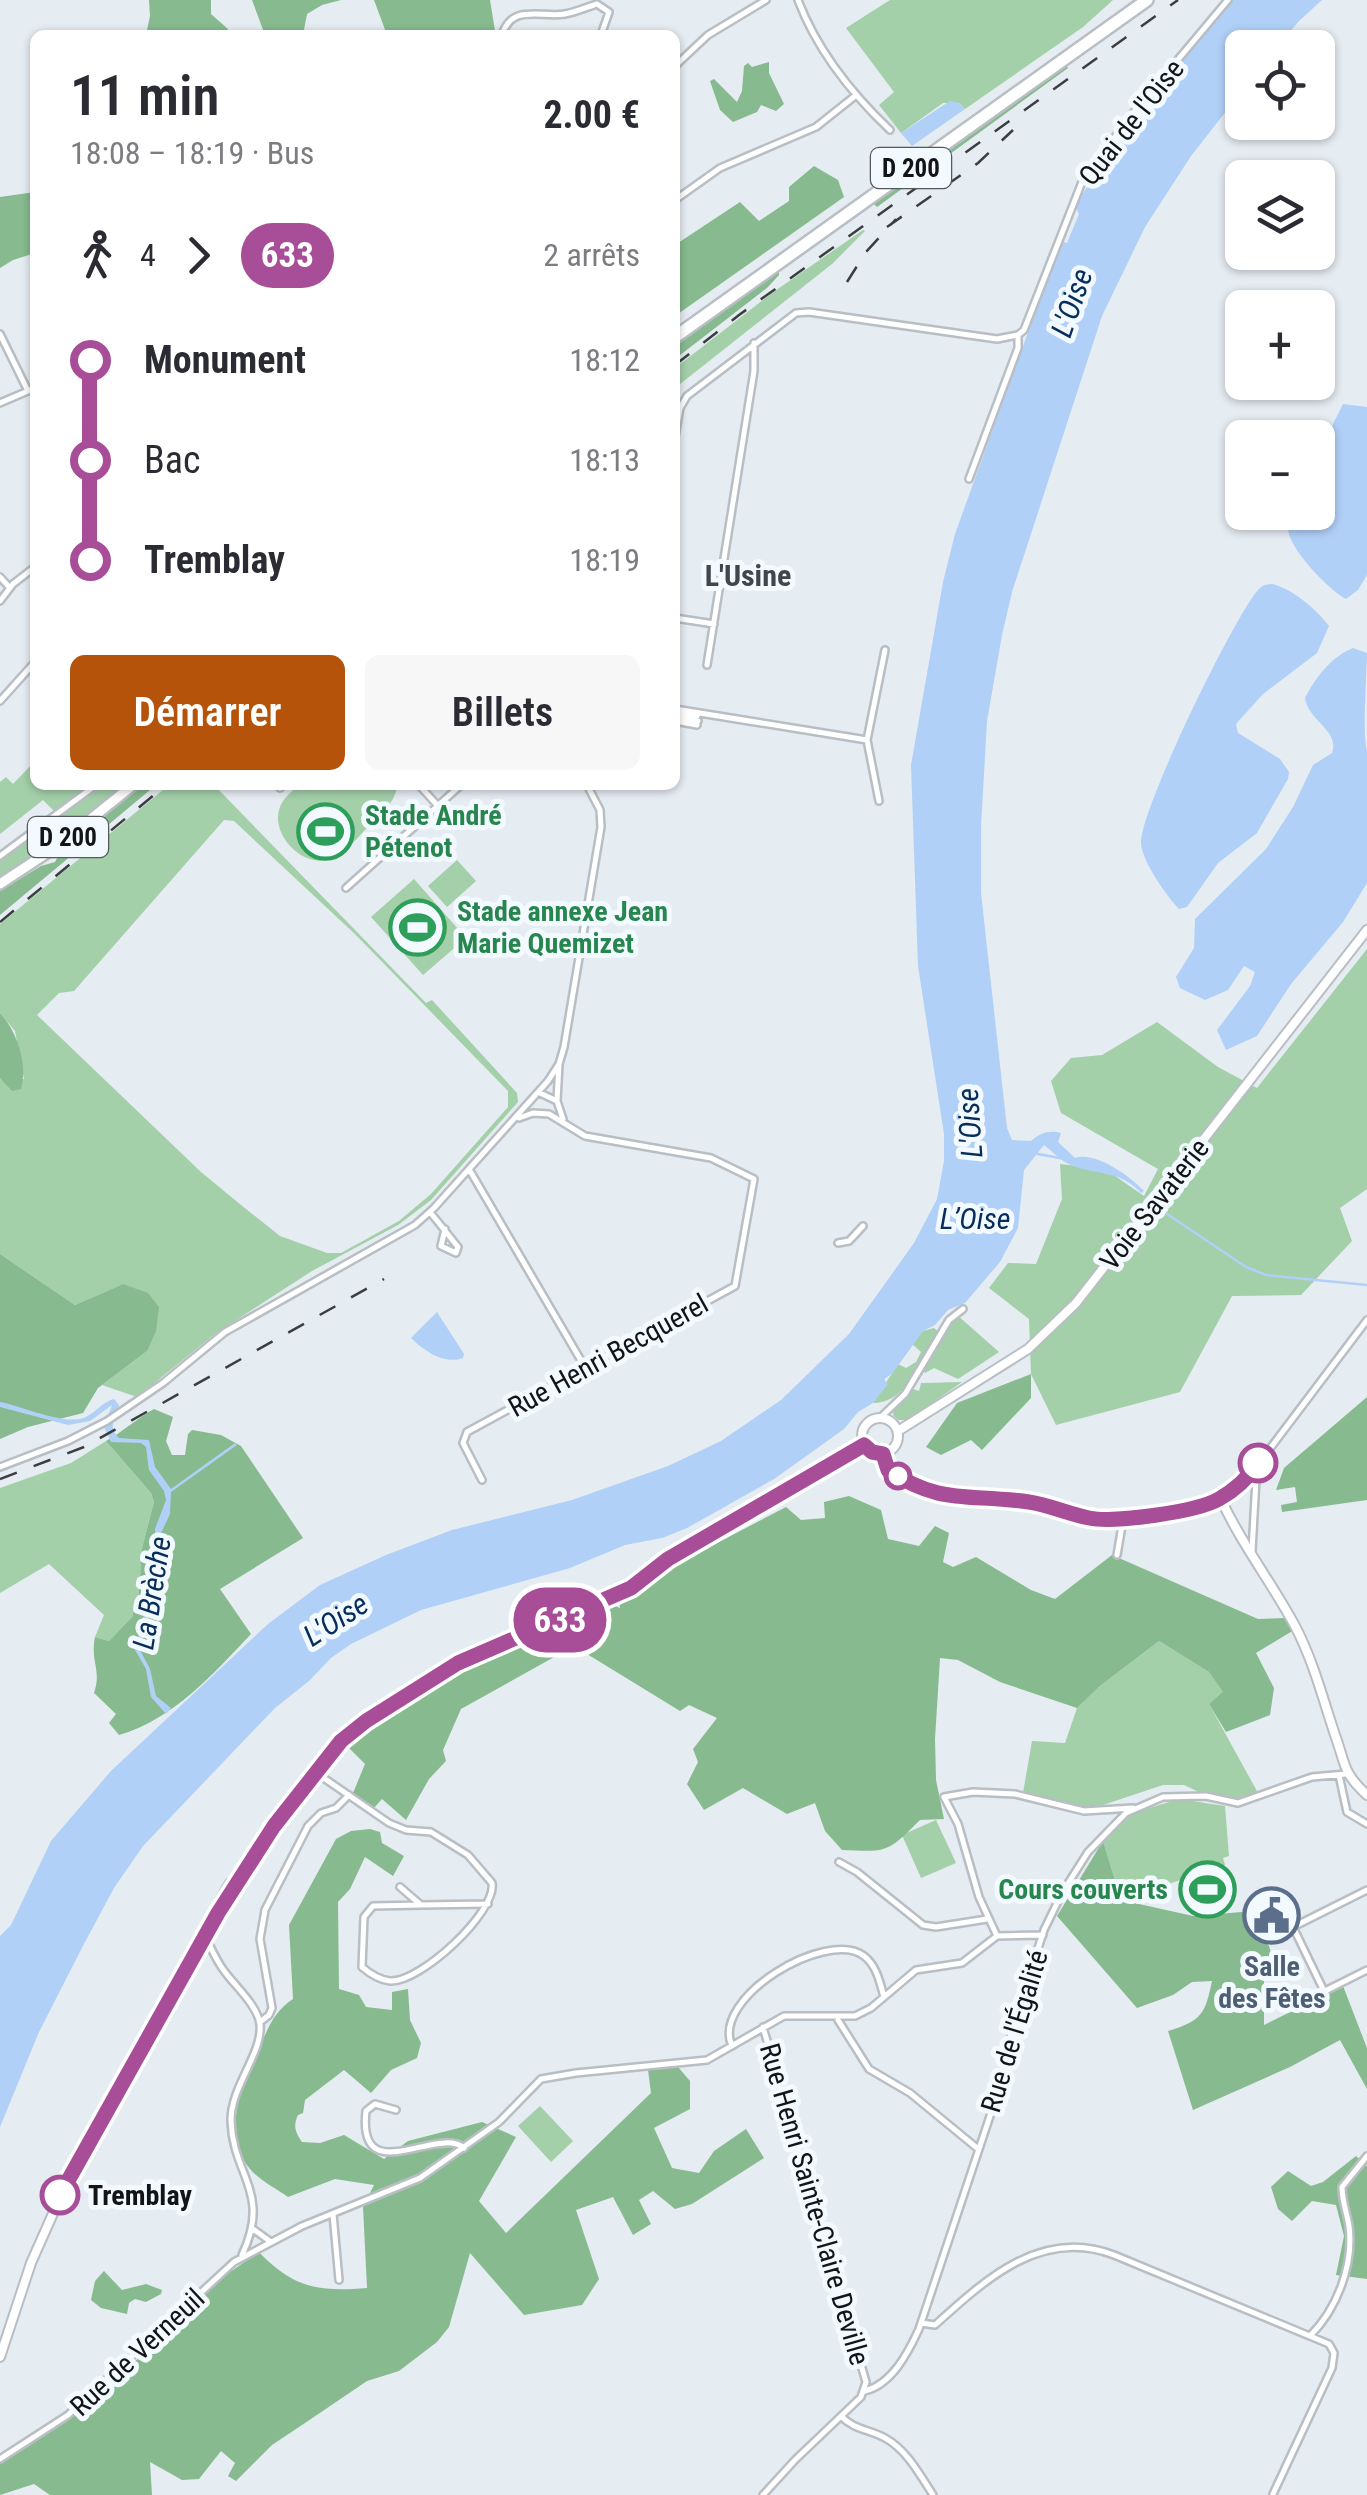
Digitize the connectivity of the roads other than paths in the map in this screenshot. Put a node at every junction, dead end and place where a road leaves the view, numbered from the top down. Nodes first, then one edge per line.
1 (766, 0) edge
2 (798, 0) edge
3 (1134, 0) edge
4 (1147, 0) edge
5 (1228, 0) edge
6 (504, 30) edge
7 (604, 30) edge
8 (680, 59) edge
9 (855, 96) junction
10 (890, 130) dead end
11 (680, 196) edge
12 (906, 318) dead end
13 (680, 324) edge
14 (904, 327) junction
15 (680, 333) edge
16 (0, 334) edge
17 (1018, 335) junction
18 (754, 343) junction
19 (30, 386) edge
20 (30, 391) edge
21 (0, 402) edge
22 (680, 408) edge
23 (970, 478) dead end
24 (30, 571) edge
25 (0, 577) edge
26 (10, 588) junction
27 (0, 602) edge
28 (680, 619) edge
29 (714, 624) junction
30 (885, 650) dead end
31 (707, 665) dead end
32 (30, 668) edge
33 (0, 701) edge
34 (680, 716) edge
35 (680, 716) edge
36 (698, 719) junction
37 (867, 740) junction
38 (89, 790) edge
39 (127, 790) edge
40 (424, 790) edge
41 (455, 790) edge
42 (590, 790) edge
43 (879, 802) dead end
44 (438, 806) junction
45 (0, 856) edge
46 (0, 884) edge
47 (346, 888) dead end
48 (1367, 930) edge
49 (559, 1064) junction
50 (536, 1095) junction
51 (558, 1105) junction
52 (549, 1114) junction
53 (514, 1120) junction
54 (565, 1122) junction
55 (469, 1169) junction
56 (430, 1212) junction
57 (862, 1226) dead end
58 (445, 1229) junction
59 (838, 1244) dead end
60 (963, 1310) dead end
61 (1367, 1320) edge
62 (586, 1369) junction
63 (881, 1418) junction
64 (898, 1431) junction
65 (864, 1445) junction
66 (883, 1454) junction
67 (0, 1468) edge
68 (1256, 1479) dead end
69 (482, 1480) dead end
70 (1221, 1498) junction
71 (1123, 1520) junction
72 (1252, 1551) junction
73 (1117, 1554) dead end
74 (315, 1772) junction
75 (1342, 1775) junction
76 (1367, 1795) edge
77 (349, 1796) junction
78 (1135, 1808) junction
79 (1367, 1824) edge
80 (839, 1862) dead end
81 (400, 1887) dead end
82 (1367, 1890) edge
83 (488, 1904) junction
84 (421, 1905) junction
85 (987, 1919) junction
86 (1293, 1927) junction
87 (1043, 1935) junction
88 (997, 1936) junction
89 (201, 1941) junction
90 (1367, 1970) edge
91 (1324, 1991) junction
92 (884, 1997) junction
93 (1286, 2006) dead end
94 (837, 2018) junction
95 (260, 2022) junction
96 (764, 2026) junction
97 (732, 2046) junction
98 (396, 2110) dead end
99 (977, 2148) junction
100 (465, 2149) junction
101 (1367, 2156) edge
102 (334, 2214) junction
103 (252, 2228) junction
104 (271, 2242) junction
105 (241, 2258) junction
106 (338, 2280) dead end
107 (922, 2323) junction
108 (1310, 2336) junction
109 (0, 2357) edge
110 (896, 2368) junction
111 (866, 2382) junction
112 (865, 2391) junction
113 (842, 2416) junction
114 (0, 2460) edge
115 (1274, 2494) edge
116 (763, 2495) edge
117 (933, 2495) edge

1 - 8 street
2 - 9 street
3 - 13 highway, D 200
4 - 15 highway, D 200
5 - 17 street, Quai de l'Oise
6 - 7 street
9 - 10 street
9 - 11 street
12 - 14 street
14 - 17 street
14 - 18 street
16 - 19 street
17 - 23 street, Quai de l'Oise
18 - 22 street
18 - 29 street
20 - 21 street
24 - 26 street
25 - 26 street
26 - 27 street
28 - 29 street
29 - 31 street
30 - 37 street
32 - 33 street
34 - 36 street
35 - 36 street
36 - 37 street
37 - 43 street
38 - 45 street
39 - 46 main road, D 200
40 - 44 street
41 - 44 street
42 - 49 street
44 - 47 street
48 - 64 main road, Voie Savaterie
49 - 50 street
49 - 51 street
50 - 51 street
50 - 52 street
50 - 53 street
51 - 52 street
51 - 54 street
52 - 53 street
52 - 54 street
53 - 55 street
54 - 62 street, Rue Henri Becquerel
55 - 56 street
55 - 62 street
56 - 58 street
56 - 67 street
57 - 59 street
58 - 58 street
60 - 63 street
61 - 70 street
62 - 69 street, Rue Henri Becquerel
63 - 64 main road
63 - 65 main road
64 - 66 main road
65 - 66 main road
65 - 74 main road
66 - 71 main road
68 - 72 street
70 - 71 main road
70 - 72 main road
71 - 73 street
72 - 75 main road
74 - 77 street
74 - 89 main road
75 - 76 main road
75 - 78 street, Rue de l'Égalité
75 - 79 street
77 - 83 street
77 - 95 street
78 - 85 street
78 - 87 street, Rue de l'Égalité
80 - 85 street
81 - 84 street
82 - 86 street
83 - 84 street
83 - 84 street
85 - 88 street
86 - 86 street
86 - 91 street
87 - 88 street
87 - 99 street, Rue de l'Égalité
88 - 92 street
89 - 95 street
89 - 109 main road
90 - 91 street
91 - 93 street
92 - 94 street
92 - 97 street
94 - 96 street
94 - 99 street
95 - 103 street
96 - 97 street
96 - 111 street, Rue Henri Sainte-Claire Deville
97 - 100 street, Rue de Verneuil
98 - 100 street
99 - 107 street, Rue de l'Égalité
100 - 102 street, Rue de Verneuil
101 - 108 street
102 - 104 street, Rue de Verneuil
102 - 106 street
103 - 104 street
103 - 105 street
104 - 105 street, Rue de Verneuil
105 - 114 street, Rue de Verneuil
107 - 108 street
107 - 110 street, Rue de l'Égalité
108 - 115 street
110 - 111 street
110 - 112 street
111 - 112 street
112 - 113 street
113 - 116 street
113 - 117 street

